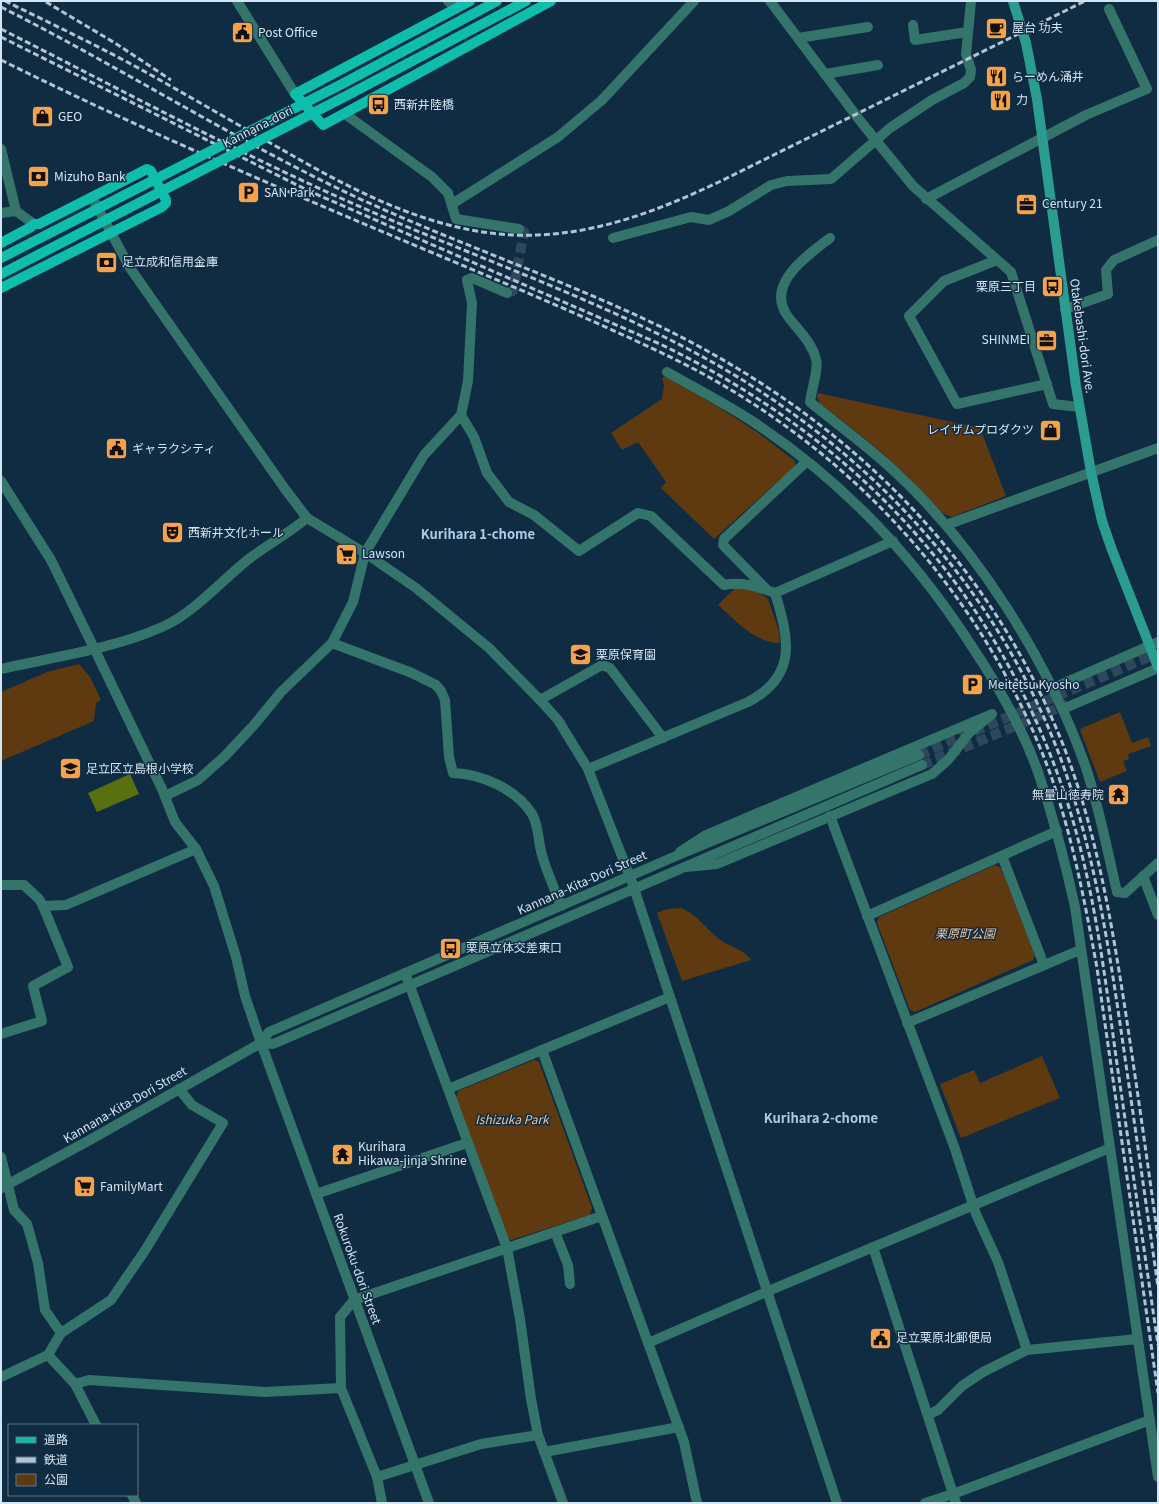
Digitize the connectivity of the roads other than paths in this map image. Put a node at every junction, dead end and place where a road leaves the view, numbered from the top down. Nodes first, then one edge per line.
1 (237, 1) edge
2 (470, 1) edge
3 (497, 1) edge
4 (526, 1) edge
5 (551, 1) edge
6 (694, 1) edge
7 (770, 1) edge
8 (971, 1) edge
9 (1013, 1) edge
10 (452, 5) edge
11 (1109, 9) dead end
12 (913, 25) dead end
13 (868, 27) dead end
14 (967, 32) junction
15 (798, 38) junction
16 (878, 66) dead end
17 (825, 74) junction
18 (295, 94) junction
19 (345, 114) junction
20 (1042, 138) junction
21 (876, 140) junction
22 (1, 149) edge
23 (92, 197) junction
24 (926, 199) junction
25 (452, 204) junction
26 (16, 210) junction
27 (1, 213) edge
28 (34, 224) junction
29 (519, 229) dead end
30 (111, 233) junction
31 (613, 238) dead end
32 (830, 238) dead end
33 (1158, 240) edge
34 (1, 243) edge
35 (1, 258) edge
36 (997, 260) junction
37 (1, 274) edge
38 (1, 288) edge
39 (507, 293) dead end
40 (1065, 309) junction
41 (667, 372) dead end
42 (1047, 384) junction
43 (1079, 407) junction
44 (461, 415) junction
45 (1158, 448) edge
46 (806, 462) junction
47 (1091, 472) junction
48 (1, 481) edge
49 (307, 518) junction
50 (946, 525) junction
51 (893, 541) junction
52 (365, 553) junction
53 (771, 592) junction
54 (332, 643) junction
55 (1154, 644) edge
56 (94, 648) junction
57 (1158, 667) edge
58 (1, 669) edge
59 (1053, 688) junction
60 (540, 700) junction
61 (1008, 706) junction
62 (1063, 709) junction
63 (992, 714) junction
64 (663, 738) junction
65 (588, 769) junction
66 (165, 796) junction
67 (830, 816) junction
68 (1056, 831) junction
69 (196, 849) junction
70 (676, 856) junction
71 (1002, 856) junction
72 (1158, 863) edge
73 (680, 868) junction
74 (630, 876) junction
75 (1143, 876) junction
76 (1, 885) edge
77 (634, 888) junction
78 (43, 906) junction
79 (561, 906) junction
80 (1158, 915) edge
81 (867, 916) junction
82 (1080, 950) junction
83 (1044, 965) junction
84 (405, 974) junction
85 (409, 984) junction
86 (670, 997) junction
87 (907, 1023) junction
88 (1, 1034) edge
89 (261, 1043) junction
90 (542, 1050) junction
91 (179, 1089) junction
92 (448, 1089) junction
93 (467, 1143) junction
94 (1110, 1148) junction
95 (1, 1157) edge
96 (4, 1186) edge
97 (316, 1194) junction
98 (973, 1204) junction
99 (602, 1216) junction
100 (555, 1232) junction
101 (873, 1247) junction
102 (507, 1248) junction
103 (570, 1284) dead end
104 (766, 1292) junction
105 (354, 1300) junction
106 (61, 1333) junction
107 (1137, 1339) junction
108 (648, 1343) junction
109 (1027, 1350) junction
110 (48, 1355) junction
111 (1, 1377) edge
112 (75, 1384) junction
113 (341, 1388) junction
114 (928, 1415) junction
115 (1150, 1420) junction
116 (95, 1424) edge
117 (679, 1427) junction
118 (538, 1435) junction
119 (544, 1452) junction
120 (415, 1464) junction
121 (377, 1477) junction
122 (1158, 1477) edge
123 (954, 1499) edge
124 (382, 1503) edge
125 (429, 1503) edge
126 (563, 1503) edge
127 (697, 1503) edge
128 (837, 1503) edge
129 (924, 1503) edge

1 - 18 street
2 - 10 main road
3 - 35 main road, Kannana-dori, bridge
4 - 37 main road, Kannana-dori, bridge
5 - 19 main road
6 - 25 street
7 - 15 street
8 - 14 street
9 - 20 main road, Otakebashi-dori Ave.
10 - 18 main road
11 - 20 street
12 - 14 street
13 - 15 street
14 - 21 street
15 - 17 street
16 - 17 street
17 - 21 street
18 - 19 main road
19 - 25 street
20 - 24 street
20 - 40 main road, Otakebashi-dori Ave.
21 - 24 street
21 - 31 street
22 - 26 street
23 - 28 main road
23 - 30 street
23 - 30 main road
24 - 36 street
25 - 29 street
26 - 27 street
26 - 28 street
28 - 34 main road
30 - 38 main road
30 - 49 street
32 - 50 street
33 - 40 street
36 - 42 street
36 - 42 street
39 - 44 street
40 - 43 main road, Otakebashi-dori Ave.
41 - 46 street
42 - 43 street
43 - 47 main road, Otakebashi-dori Ave.
44 - 52 street
44 - 53 street
45 - 47 street
46 - 51 street
46 - 53 street
47 - 50 street
47 - 55 main road, Otakebashi-dori Ave.
48 - 56 street, Rokuroku-dori Street
49 - 52 street
49 - 56 street
50 - 59 street
51 - 53 street
51 - 61 street
52 - 54 street
52 - 60 street
53 - 64 street
54 - 66 street
54 - 79 street
55 - 57 main road, Otakebashi-dori Ave.
55 - 59 street
56 - 58 street
56 - 66 street, Rokuroku-dori Street
57 - 62 street
59 - 62 street
60 - 64 street
60 - 65 street
61 - 63 street
61 - 68 street
62 - 75 street
63 - 67 street
63 - 70 street
64 - 65 street
65 - 74 street
66 - 69 street, Rokuroku-dori Street
67 - 73 street
67 - 81 street
68 - 71 street
68 - 82 street
69 - 78 street
69 - 89 street, Rokuroku-dori Street
70 - 73 street, Kannana-Kita-Dori Street
70 - 74 street, Kannana-Kita-Dori Street
71 - 81 street
71 - 83 street
72 - 75 street
73 - 77 street, Kannana-Kita-Dori Street
74 - 77 street
74 - 79 street, Kannana-Kita-Dori Street
75 - 80 street
76 - 78 street
77 - 85 street, Kannana-Kita-Dori Street
77 - 86 street
78 - 88 street
79 - 84 street, Kannana-Kita-Dori Street
81 - 87 street
82 - 83 street
82 - 94 street
83 - 87 street
84 - 85 street
84 - 89 street, Kannana-Kita-Dori Street
85 - 89 street, Kannana-Kita-Dori Street
85 - 92 street
86 - 90 street
86 - 104 street
87 - 98 street
89 - 91 street, Kannana-Kita-Dori Street
89 - 97 street, Rokuroku-dori Street
90 - 92 street
90 - 99 street
91 - 96 street, Kannana-Kita-Dori Street
91 - 106 street
92 - 93 street
93 - 97 street
93 - 102 street
94 - 98 street
94 - 107 street
95 - 96 street
96 - 106 street
97 - 105 street, Rokuroku-dori Street
98 - 101 street
98 - 109 street
99 - 100 street
99 - 108 street
100 - 102 street
100 - 103 street
101 - 104 street
101 - 114 street
102 - 105 street
102 - 118 street
104 - 108 street
104 - 128 street
105 - 113 street
105 - 120 street, Rokuroku-dori Street
106 - 110 street
107 - 109 street
107 - 115 street
108 - 117 street
109 - 114 street
110 - 111 street
110 - 112 street
112 - 113 street
112 - 116 street
113 - 121 street
114 - 123 street
115 - 122 street
115 - 123 street
117 - 119 street
117 - 127 street
118 - 119 street
118 - 120 street
119 - 126 street
120 - 121 street
120 - 125 street, Rokuroku-dori Street
121 - 124 street
123 - 129 street

